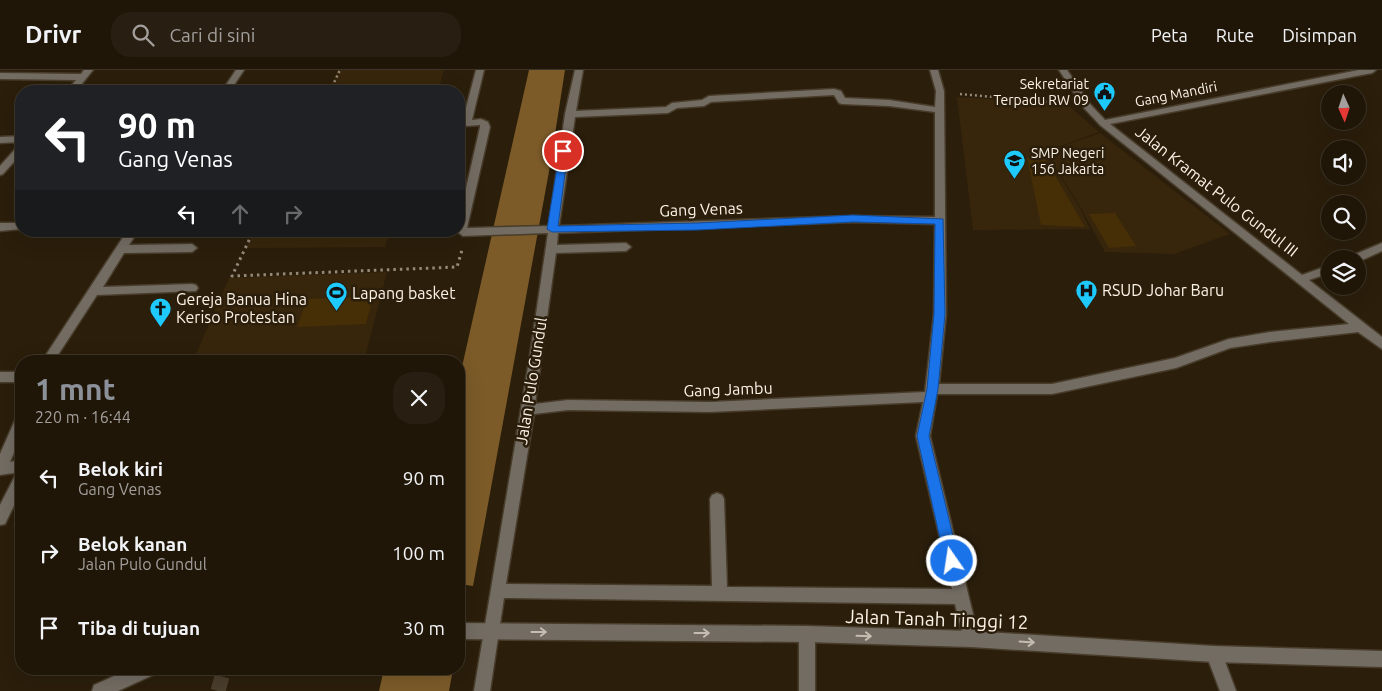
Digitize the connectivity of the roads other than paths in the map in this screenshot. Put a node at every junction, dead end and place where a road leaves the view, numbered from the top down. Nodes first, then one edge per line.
1 (240, 70) edge
2 (480, 70) edge
3 (579, 70) edge
4 (934, 70) edge
5 (1063, 70) edge
6 (1372, 70) edge
7 (86, 74) edge
8 (0, 76) edge
9 (76, 85) edge
10 (230, 85) edge
11 (940, 110) junction
12 (570, 114) junction
13 (465, 117) edge
14 (465, 123) edge
15 (1104, 123) junction
16 (0, 140) edge
17 (15, 140) edge
18 (15, 155) edge
19 (0, 172) edge
20 (465, 214) edge
21 (939, 221) junction
22 (15, 226) edge
23 (0, 227) edge
24 (550, 229) junction
25 (465, 232) edge
26 (129, 237) edge
27 (626, 247) dead end
28 (1382, 247) edge
29 (122, 248) junction
30 (192, 248) dead end
31 (550, 249) junction
32 (1366, 254) edge
33 (1321, 272) edge
34 (1301, 279) junction
35 (192, 288) dead end
36 (93, 291) junction
37 (1362, 327) junction
38 (1382, 344) edge
39 (52, 355) edge
40 (931, 393) junction
41 (527, 410) junction
42 (15, 435) edge
43 (15, 467) edge
44 (0, 469) edge
45 (15, 490) edge
46 (717, 499) dead end
47 (0, 519) edge
48 (496, 594) junction
49 (720, 594) junction
50 (961, 599) junction
51 (491, 628) junction
52 (465, 631) edge
53 (970, 633) junction
54 (807, 634) junction
55 (1214, 654) junction
56 (1382, 658) edge
57 (134, 675) edge
58 (100, 691) edge
59 (482, 691) edge
60 (807, 691) edge
61 (1228, 691) edge

1 - 10 street
2 - 13 street
3 - 12 street, Jalan Pulo Gundul
4 - 11 street
5 - 15 street, Jalan Kramat Pulo Gundul III
6 - 15 street, Gang Mandiri
7 - 8 street
7 - 9 street
11 - 12 street
11 - 21 street
12 - 24 street, Jalan Pulo Gundul
14 - 20 street, Gang Venas
15 - 34 street, Jalan Kramat Pulo Gundul III
16 - 17 street
18 - 19 street
21 - 24 street, Gang Venas
21 - 40 street
22 - 23 street
24 - 25 street, Gang Venas
24 - 31 street, Jalan Pulo Gundul
26 - 29 street
27 - 31 street
28 - 32 street
29 - 30 street
29 - 36 street
31 - 41 street, Jalan Pulo Gundul
33 - 34 street
34 - 37 street, Jalan Kramat Pulo Gundul III
35 - 36 street
36 - 39 street
37 - 38 street, Jalan Kramat Pulo Gundul III
37 - 40 street
40 - 41 street, Gang Jambu
40 - 50 street
41 - 48 street, Jalan Pulo Gundul
42 - 44 street
43 - 44 street
45 - 47 street
46 - 49 street
48 - 49 street
48 - 51 street, Jalan Pulo Gundul
49 - 50 street
50 - 53 street
51 - 52 street, Jalan Tanah Tinggi 12
51 -> 54 street, Jalan Tanah Tinggi 12
51 - 59 street, Jalan Pulo Gundul
54 -> 53 street, Jalan Tanah Tinggi 12
53 -> 55 street, Jalan Tanah Tinggi 12
54 - 60 street
55 - 56 street, Jalan Tanah Tinggi 12
55 - 61 street
57 - 58 street

